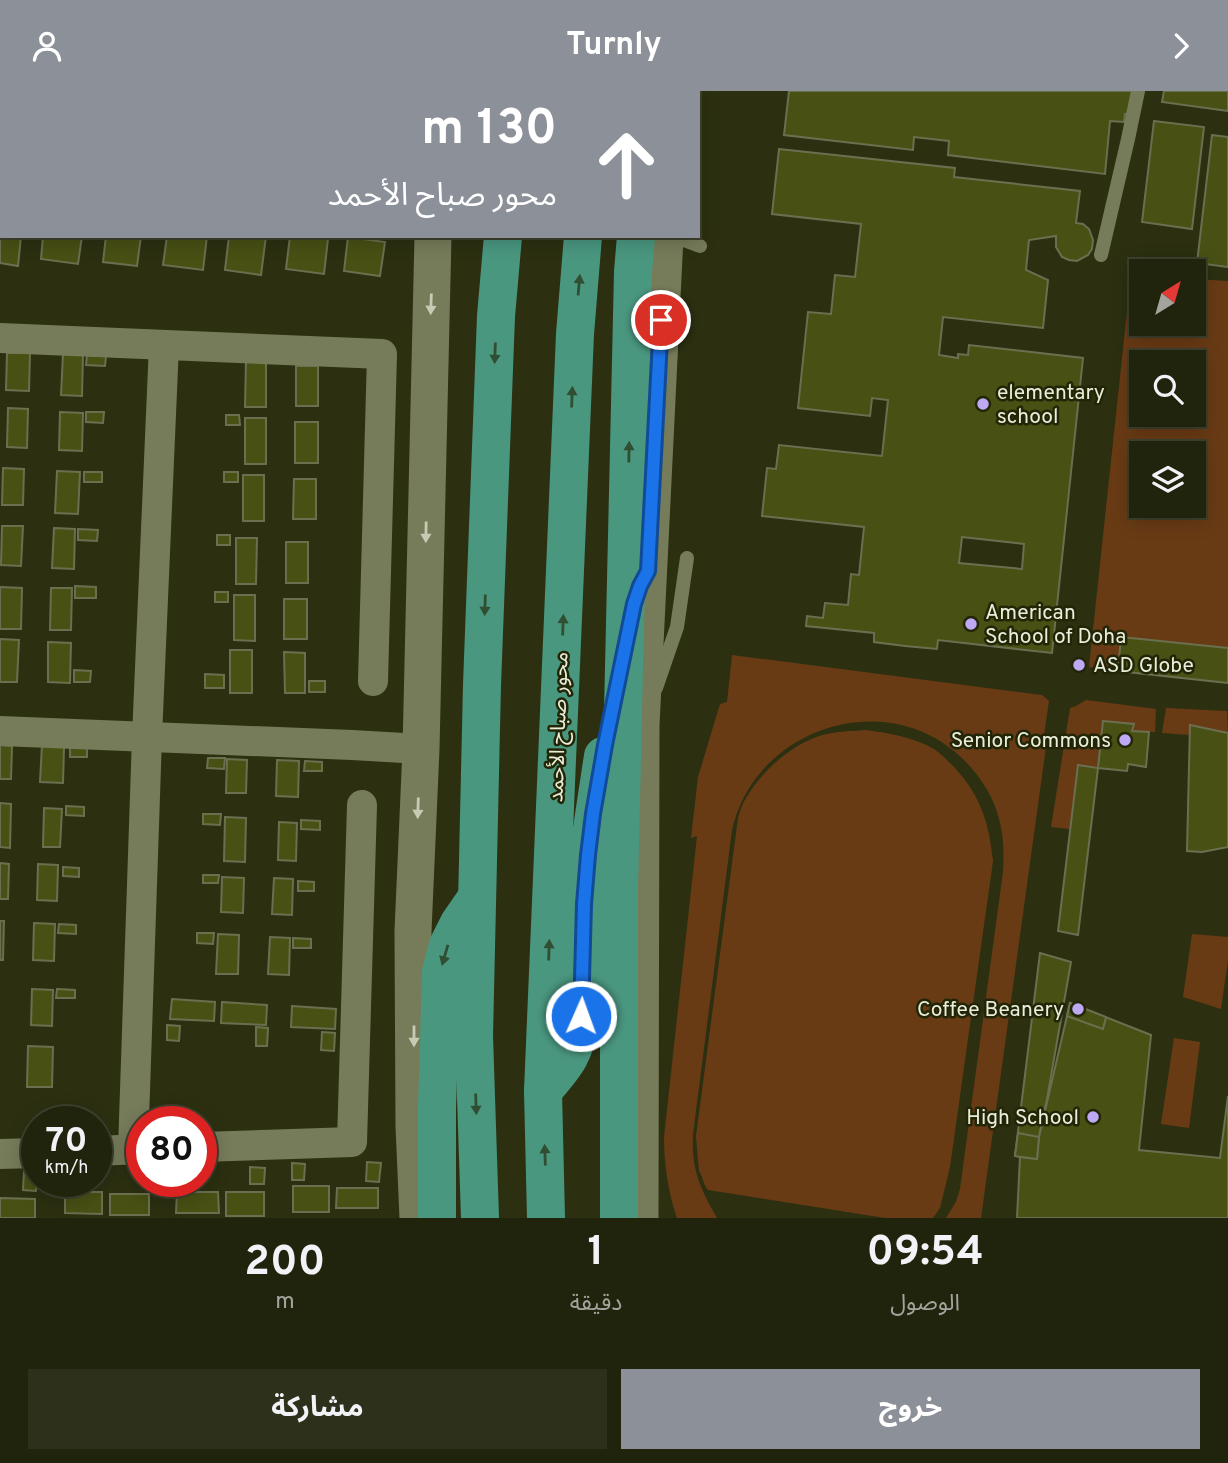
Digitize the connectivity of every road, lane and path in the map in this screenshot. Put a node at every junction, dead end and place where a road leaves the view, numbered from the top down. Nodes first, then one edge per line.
1 (1138, 91) edge
2 (433, 238) edge
3 (503, 238) edge
4 (583, 238) edge
5 (636, 238) edge
6 (665, 238) edge
7 (679, 238) edge
8 (701, 246) dead end
9 (1101, 255) dead end
10 (0, 338) edge
11 (164, 345) junction
12 (687, 558) dead end
13 (648, 571) junction
14 (661, 618) junction
15 (373, 681) dead end
16 (0, 731) edge
17 (147, 737) junction
18 (421, 749) junction
19 (362, 805) dead end
20 (478, 895) junction
21 (543, 1091) junction
22 (138, 1106) edge
23 (217, 1146) edge
24 (21, 1153) edge
25 (0, 1154) edge
26 (415, 1207) edge
27 (436, 1218) edge
28 (480, 1218) edge
29 (547, 1218) edge
30 (619, 1218) edge
31 (639, 1218) edge

1 - 9 lane
2 -> 18 street
3 -> 20 highway
21 -> 4 highway, محور صباح الأحمد
30 -> 5 highway
6 - 13 street
7 - 8 lane
10 - 11 street
11 - 15 street
11 - 17 street
12 - 14 lane
13 - 14 street
13 - 21 highway
14 - 31 street
16 - 17 street
17 - 18 street
17 - 22 street
18 -> 26 street
19 - 23 street
20 -> 27 highway
20 -> 28 highway
29 -> 21 highway, محور صباح الأحمد
24 - 25 street

